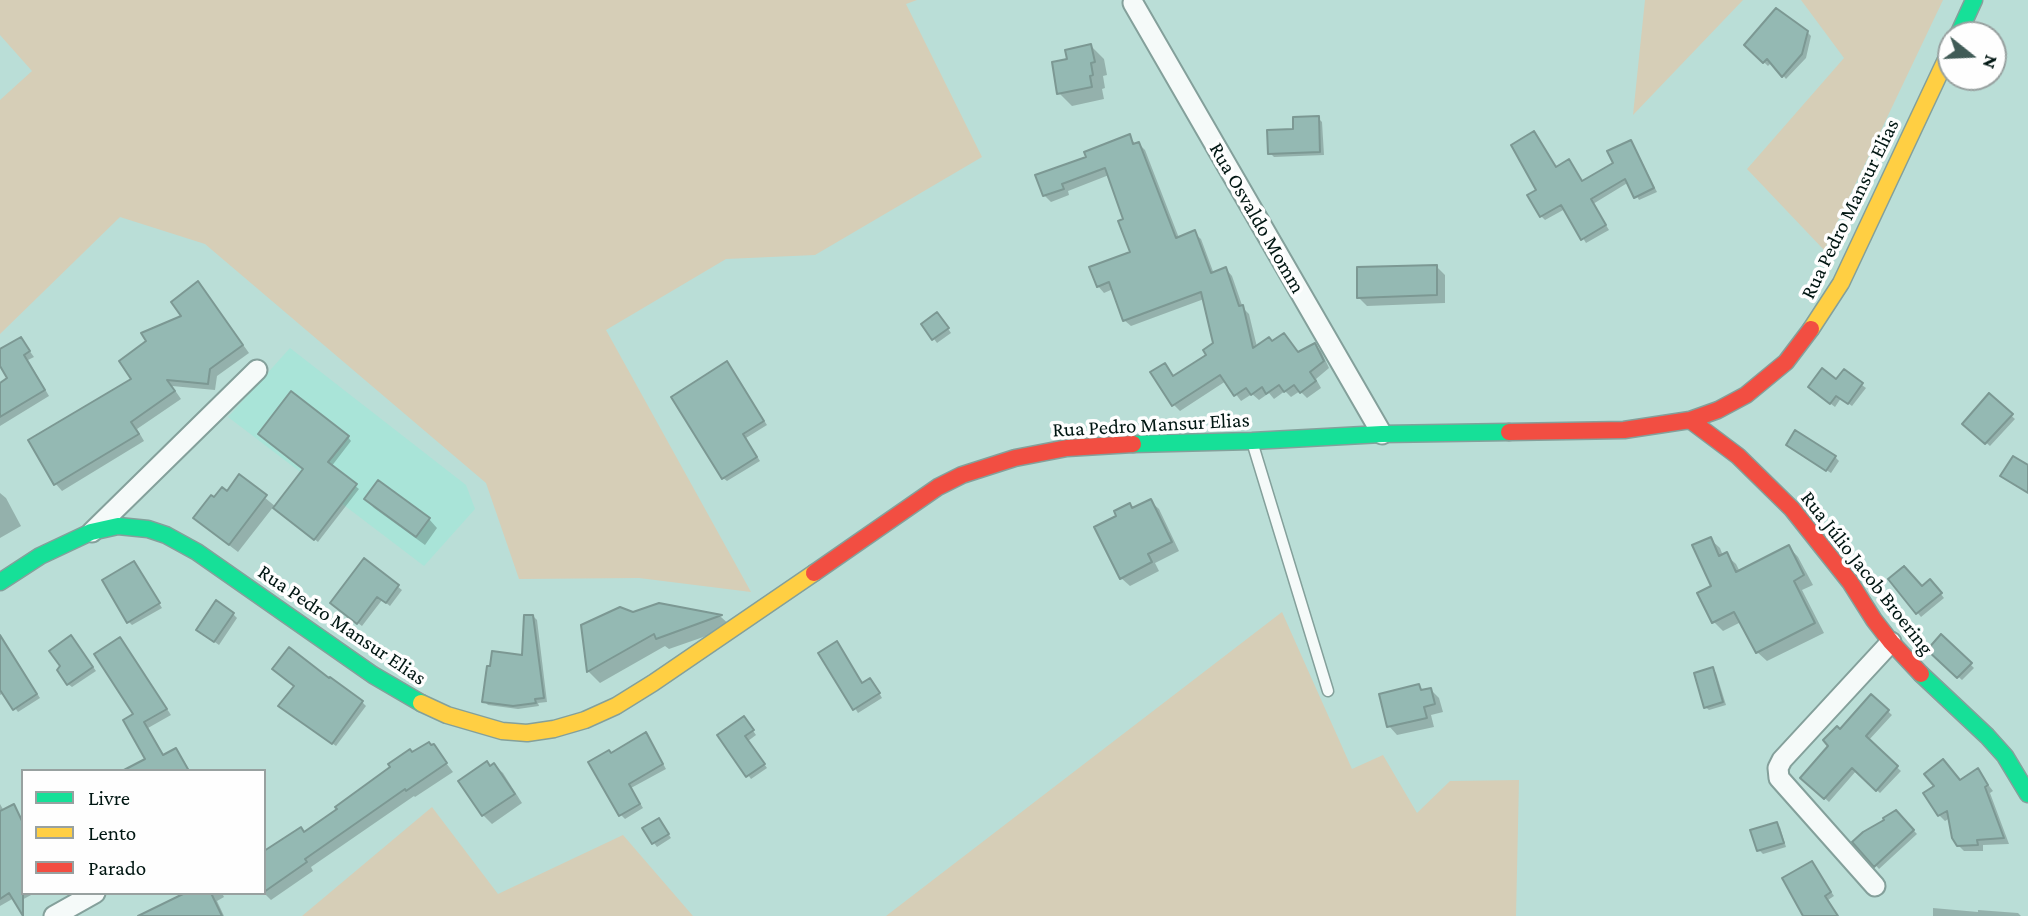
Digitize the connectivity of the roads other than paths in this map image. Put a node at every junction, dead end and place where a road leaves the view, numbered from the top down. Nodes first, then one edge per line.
1 (1974, 0) edge
2 (1132, 3) dead end
3 (1964, 21) edge
4 (1937, 79) edge
5 (257, 370) dead end
6 (1690, 420) junction
7 (1381, 434) junction
8 (1252, 441) junction
9 (91, 532) junction
10 (0, 582) edge
11 (1891, 642) junction
12 (1328, 691) dead end
13 (2028, 794) edge
14 (1875, 886) dead end
15 (91, 895) edge
16 (54, 916) edge

1 - 3 main road
2 - 7 street, Rua Osvaldo Momm
4 - 6 main road, Rua Pedro Mansur Elias
5 - 9 street
6 - 7 main road, Rua Pedro Mansur Elias
6 - 11 main road, Rua Júlio Jacob Broering
7 - 8 main road, Rua Pedro Mansur Elias
8 - 9 main road, Rua Pedro Mansur Elias
8 - 12 lane
9 - 10 main road, Rua Pedro Mansur Elias
11 - 13 main road, Rua Júlio Jacob Broering
11 - 14 street
15 - 16 street

